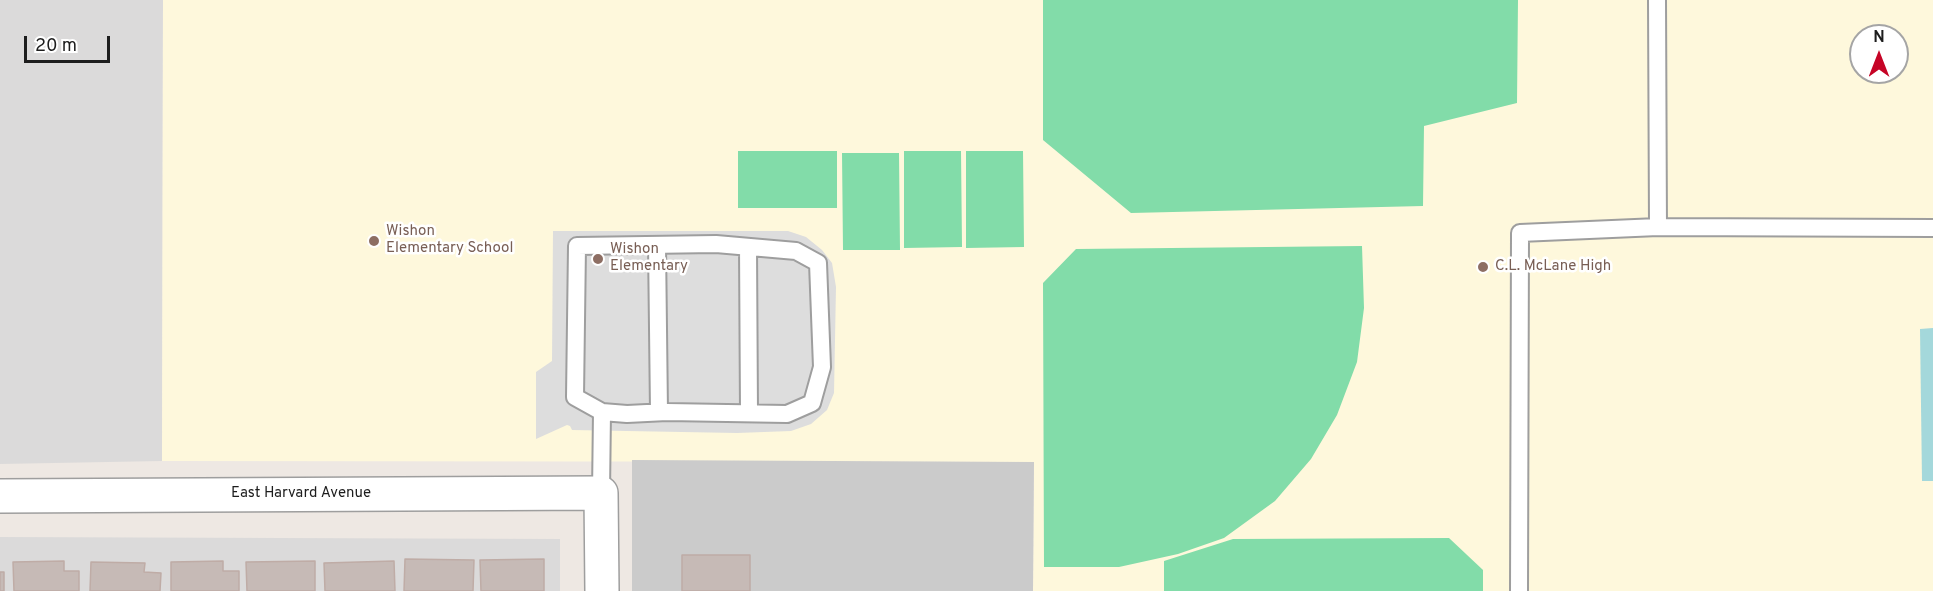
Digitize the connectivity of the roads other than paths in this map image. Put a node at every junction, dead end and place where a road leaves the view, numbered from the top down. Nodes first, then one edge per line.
1 (1657, 0) edge
2 (1658, 227) junction
3 (1933, 228) edge
4 (657, 245) junction
5 (748, 247) junction
6 (602, 412) junction
7 (659, 412) junction
8 (749, 413) junction
9 (601, 493) junction
10 (0, 496) edge
11 (602, 591) edge
12 (1519, 591) edge

1 - 2 lane
2 - 3 lane
2 - 12 lane
4 - 5 lane
4 - 6 lane
4 - 7 lane
5 - 8 lane
5 - 8 lane
6 - 7 lane
6 - 9 lane
7 - 8 lane
9 - 10 street, East Harvard Avenue
9 - 11 street

